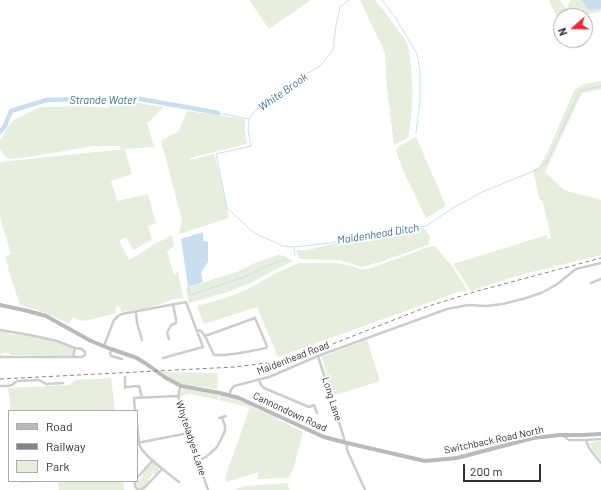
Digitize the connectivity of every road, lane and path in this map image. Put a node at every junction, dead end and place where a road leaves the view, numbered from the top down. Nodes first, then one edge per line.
1 (601, 262) edge
2 (601, 278) edge
3 (590, 283) dead end
4 (172, 304) junction
5 (0, 305) edge
6 (136, 311) junction
7 (0, 330) edge
8 (197, 331) junction
9 (205, 336) junction
10 (169, 339) dead end
11 (142, 340) dead end
12 (104, 346) junction
13 (75, 348) junction
14 (111, 349) junction
15 (318, 356) junction
16 (0, 357) edge
17 (73, 357) junction
18 (163, 358) dead end
19 (120, 359) dead end
20 (125, 377) dead end
21 (259, 380) junction
22 (61, 383) dead end
23 (0, 386) edge
24 (181, 386) junction
25 (229, 395) junction
26 (178, 396) junction
27 (142, 397) junction
28 (313, 402) dead end
29 (314, 406) junction
30 (135, 410) edge
31 (317, 413) dead end
32 (222, 417) dead end
33 (189, 433) junction
34 (601, 434) edge
35 (560, 435) junction
36 (601, 439) edge
37 (586, 440) junction
38 (138, 443) edge
39 (345, 443) junction
40 (153, 460) junction
41 (198, 461) junction
42 (601, 463) edge
43 (162, 468) junction
44 (138, 477) edge
45 (135, 482) edge
46 (179, 482) dead end
47 (208, 490) edge
48 (365, 490) edge

1 - 15 street, Maidenhead Road
2 - 3 street
4 - 6 street
4 - 8 street
4 - 10 street
5 - 12 main road
6 - 11 street
6 - 12 street
7 - 13 street
8 - 9 street
8 - 18 street
9 - 9 street
12 - 14 main road
13 - 17 street
13 - 17 street
14 - 19 street
14 - 24 main road
15 - 21 street, Maidenhead Road
15 - 39 street, Long Lane
16 - 17 street
20 - 27 street
21 - 25 street, Maidenhead Road
21 - 29 street
22 - 23 street
24 - 25 main road
24 - 26 street, Whyteladyes Lane
25 - 39 main road, Cannondown Road
26 - 27 street
26 - 33 street, Whyteladyes Lane
27 - 30 street
28 - 29 street
29 - 31 street
32 - 41 street
33 - 38 street
33 - 41 street, Whyteladyes Lane
34 - 35 main road, Switchback Road North
35 - 37 street
35 - 39 main road, Switchback Road North
36 - 37 street
37 - 42 street
38 - 40 street
39 - 48 street, Long Lane
40 - 43 street
40 - 44 street
41 - 47 street, Whyteladyes Lane
43 - 45 street
43 - 46 street

